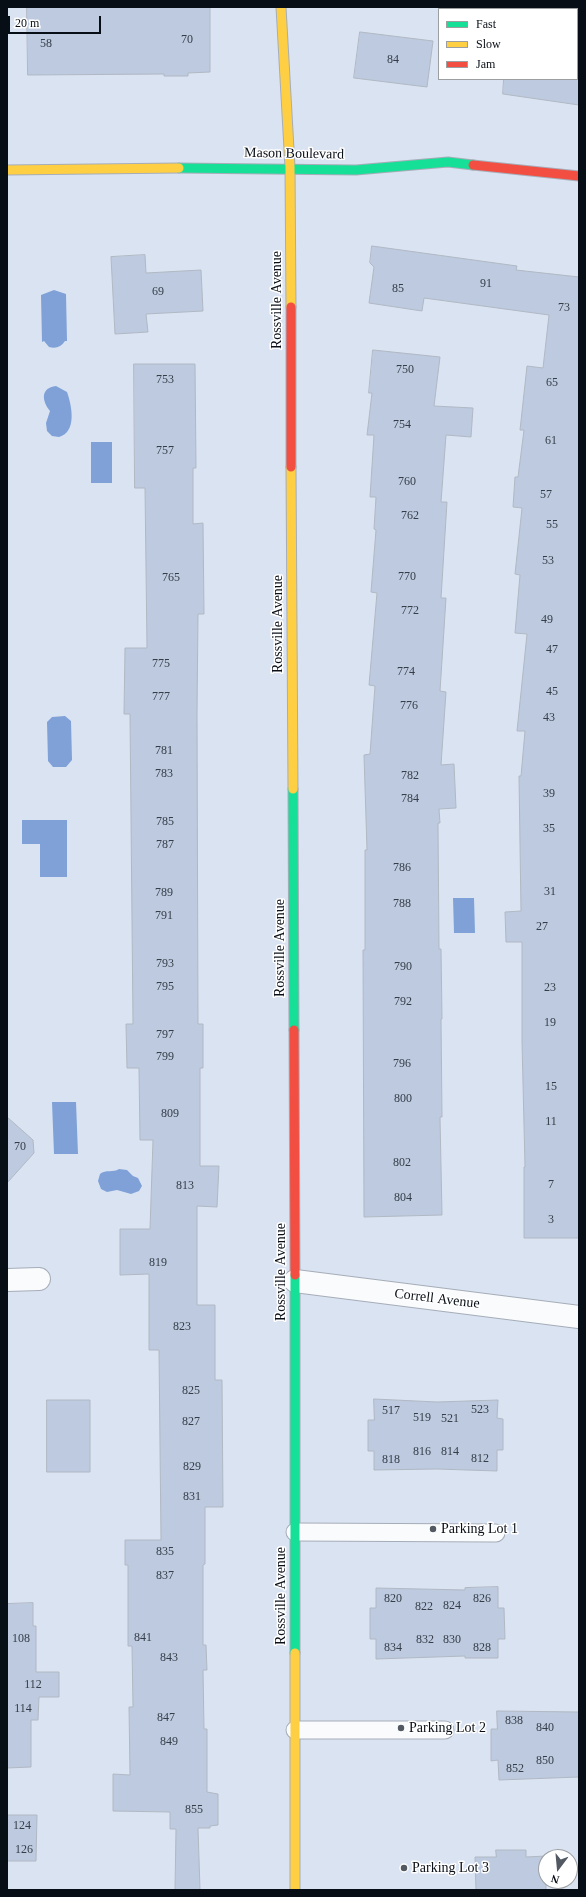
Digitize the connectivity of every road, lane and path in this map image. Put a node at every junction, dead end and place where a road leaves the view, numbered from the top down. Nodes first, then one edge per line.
1 (281, 7) edge
2 (290, 167) junction
3 (7, 170) edge
4 (579, 176) edge
5 (39, 1279) dead end
6 (7, 1280) edge
7 (295, 1281) junction
8 (579, 1317) edge
9 (295, 1532) junction
10 (496, 1533) dead end
11 (295, 1730) junction
12 (445, 1730) dead end
13 (295, 1890) edge

1 - 2 street, Rossville Avenue
2 - 3 street, Mason Boulevard
2 - 4 street, Mason Boulevard
2 - 7 street, Rossville Avenue
5 - 6 street
7 - 8 street, Correll Avenue
7 - 9 street, Rossville Avenue
9 - 10 lane
9 - 11 street, Rossville Avenue
11 - 12 lane
11 - 13 street, Rossville Avenue

